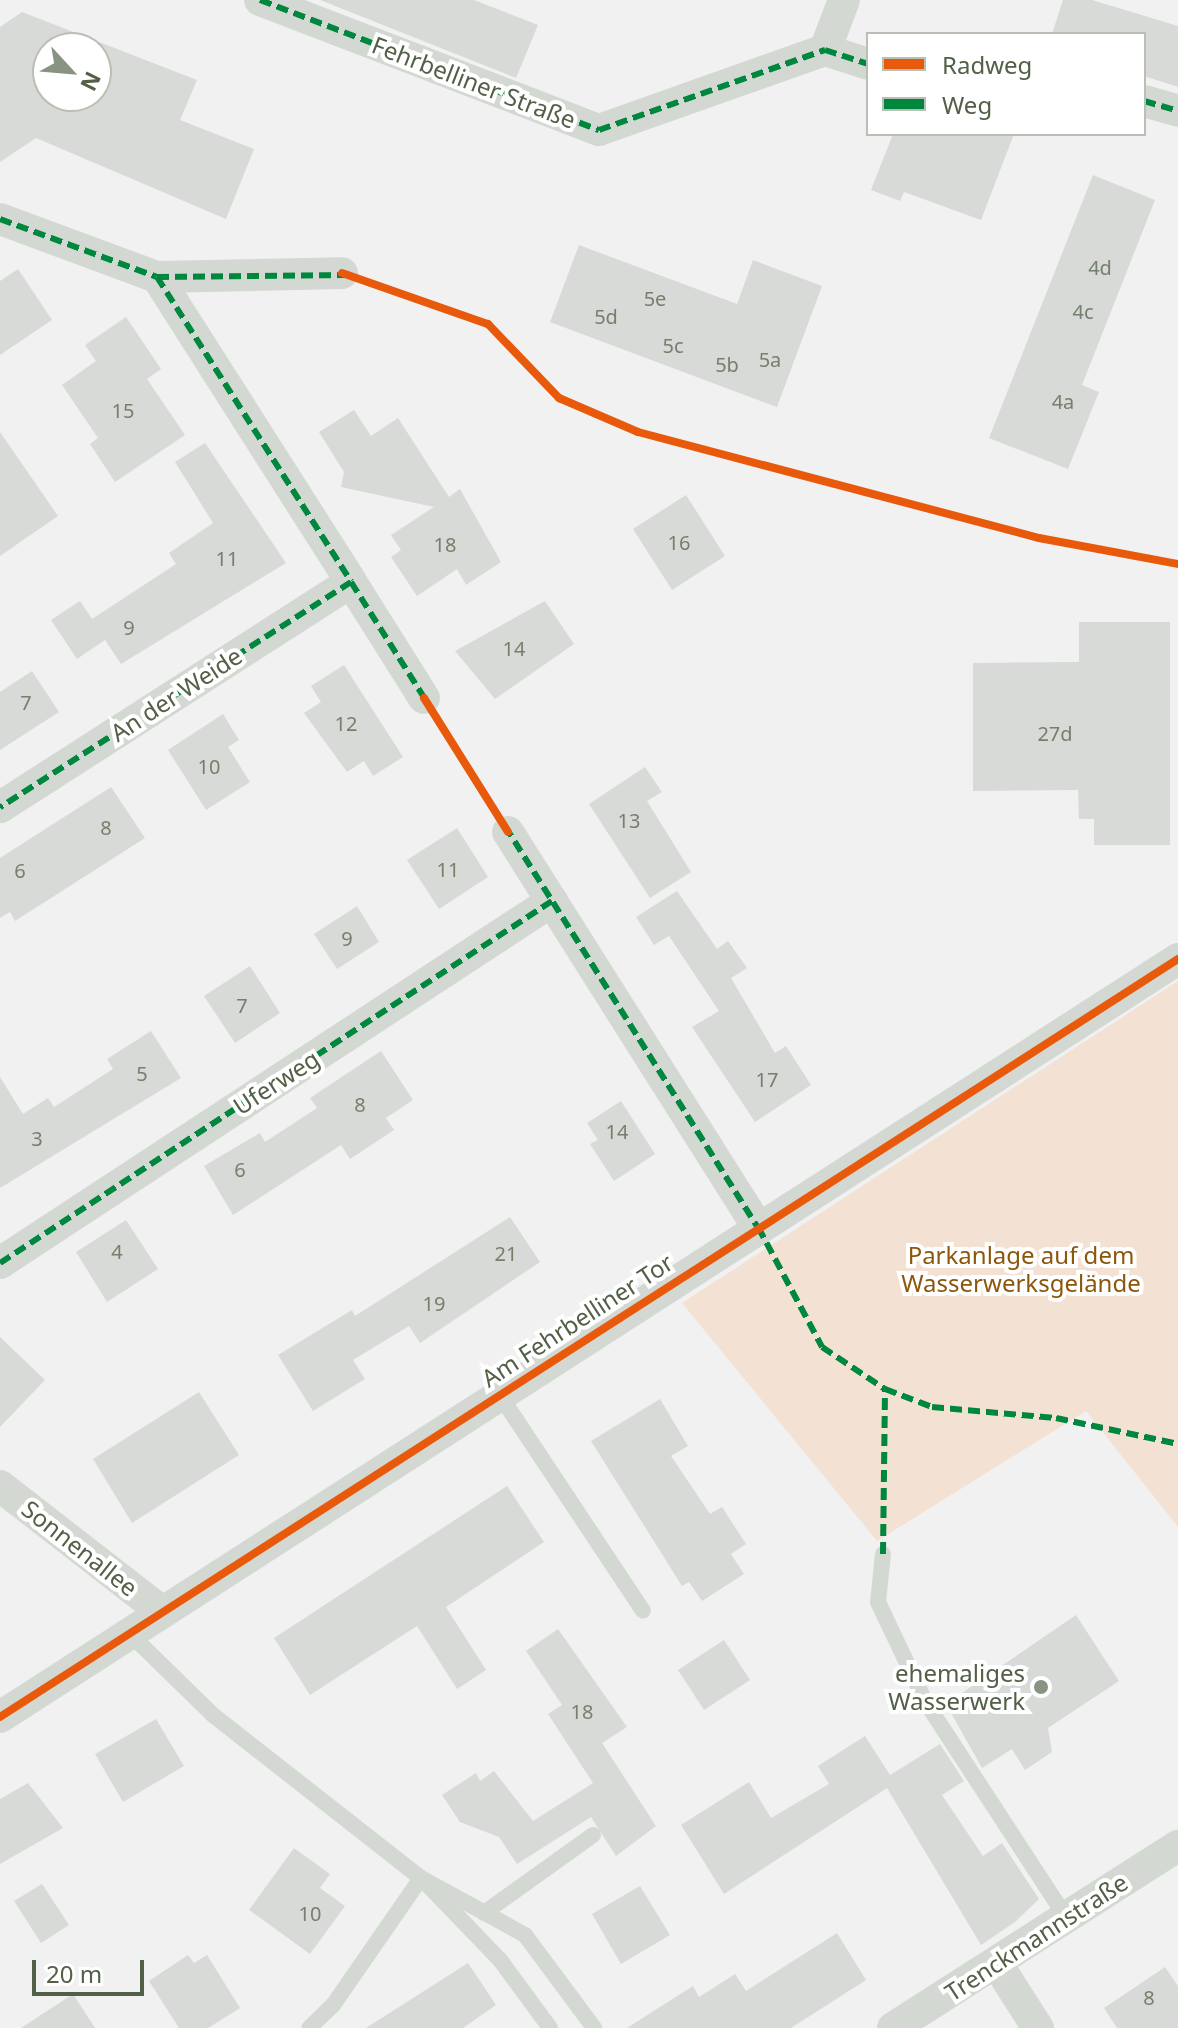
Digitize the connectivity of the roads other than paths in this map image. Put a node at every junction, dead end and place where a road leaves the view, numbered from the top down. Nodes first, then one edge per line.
1 (260, 0) edge
2 (844, 0) edge
3 (825, 50) junction
4 (866, 63) edge
5 (1146, 102) edge
6 (1178, 111) edge
7 (0, 219) edge
8 (342, 273) dead end
9 (157, 277) junction
10 (351, 582) junction
11 (424, 698) dead end
12 (0, 807) edge
13 (508, 832) dead end
14 (552, 901) junction
15 (1178, 959) edge
16 (758, 1227) junction
17 (0, 1263) edge
18 (499, 1394) junction
19 (0, 1486) edge
20 (883, 1554) dead end
21 (160, 1610) junction
22 (643, 1611) dead end
23 (128, 1632) junction
24 (0, 1717) edge
25 (593, 1835) dead end
26 (1178, 1846) edge
27 (421, 1878) junction
28 (484, 1913) junction
29 (1066, 1917) junction
30 (997, 1964) junction
31 (309, 2028) edge
32 (550, 2028) edge
33 (594, 2028) edge
34 (893, 2028) edge
35 (1038, 2028) edge

1 - 3 street, Fehrbelliner Straße
2 - 3 street
3 - 4 street
5 - 6 street
7 - 9 street
8 - 9 street
9 - 10 street
10 - 11 street
10 - 12 street, An der Weide
13 - 14 street
14 - 16 street
14 - 17 street, Uferweg
15 - 16 street, Am Fehrbelliner Tor
16 - 18 street, Am Fehrbelliner Tor
18 - 21 street, Am Fehrbelliner Tor
18 - 22 lane, Am Fehrbelliner Tor
19 - 21 street, Sonnenallee
20 - 29 lane
21 - 23 street, Am Fehrbelliner Tor
23 - 24 street, Am Fehrbelliner Tor
23 - 27 lane
25 - 28 lane
26 - 29 street, Trenckmannstraße
27 - 28 lane
27 - 31 lane
27 - 32 lane
28 - 33 lane
29 - 30 street, Trenckmannstraße
30 - 34 street, Trenckmannstraße
30 - 35 street

